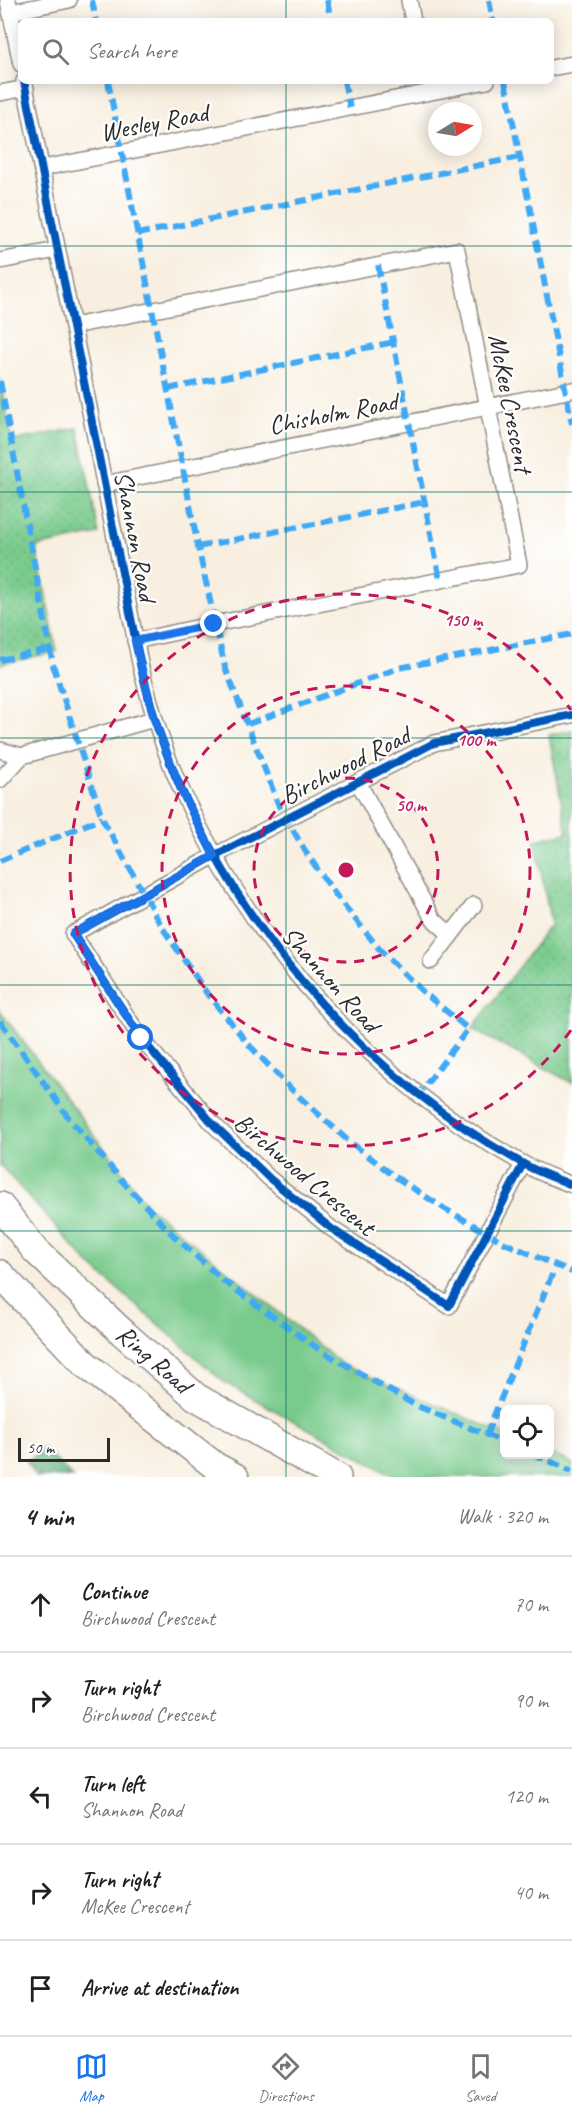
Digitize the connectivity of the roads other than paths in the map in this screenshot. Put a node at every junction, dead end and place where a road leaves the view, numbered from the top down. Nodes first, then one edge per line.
1 (69, 0) edge
2 (408, 0) edge
3 (9, 6) edge
4 (411, 18) edge
5 (18, 50) edge
6 (572, 64) edge
7 (554, 67) edge
8 (25, 84) edge
9 (456, 84) edge
10 (425, 87) edge
11 (0, 93) edge
12 (42, 168) junction
13 (57, 250) junction
14 (0, 261) edge
15 (73, 326) junction
16 (572, 390) edge
17 (488, 407) junction
18 (104, 483) junction
19 (135, 641) junction
20 (572, 715) edge
21 (154, 719) junction
22 (0, 750) edge
23 (22, 756) junction
24 (0, 780) edge
25 (358, 782) junction
26 (214, 856) junction
27 (474, 905) dead end
28 (451, 935) junction
29 (431, 961) dead end
30 (523, 1164) junction
31 (572, 1185) edge
32 (0, 1206) edge
33 (0, 1274) edge
34 (235, 1477) edge
35 (337, 1477) edge

1 - 3 street
2 - 4 street
3 - 5 street
6 - 7 street
8 - 11 street
8 - 12 street, Shannon Road
9 - 10 street, Wesley Road
10 - 12 street, Wesley Road
12 - 13 street, Shannon Road
13 - 14 street
13 - 15 street, Shannon Road
15 - 17 street, McKee Crescent
15 - 18 street, Shannon Road
16 - 17 street, Chisholm Road
17 - 18 street, Chisholm Road
17 - 19 street, McKee Crescent
18 - 19 street, Shannon Road
19 - 21 street, Shannon Road
20 - 25 street, Birchwood Road
21 - 23 street
21 - 26 street, Shannon Road
22 - 23 street
23 - 24 street
25 - 26 street, Birchwood Road
25 - 28 street
26 - 30 street, Shannon Road
26 - 30 street, Birchwood Crescent
27 - 28 street
28 - 29 street
30 - 31 street, Shannon Road
32 - 35 highway, Ring Road
33 - 34 highway, Ring Road

